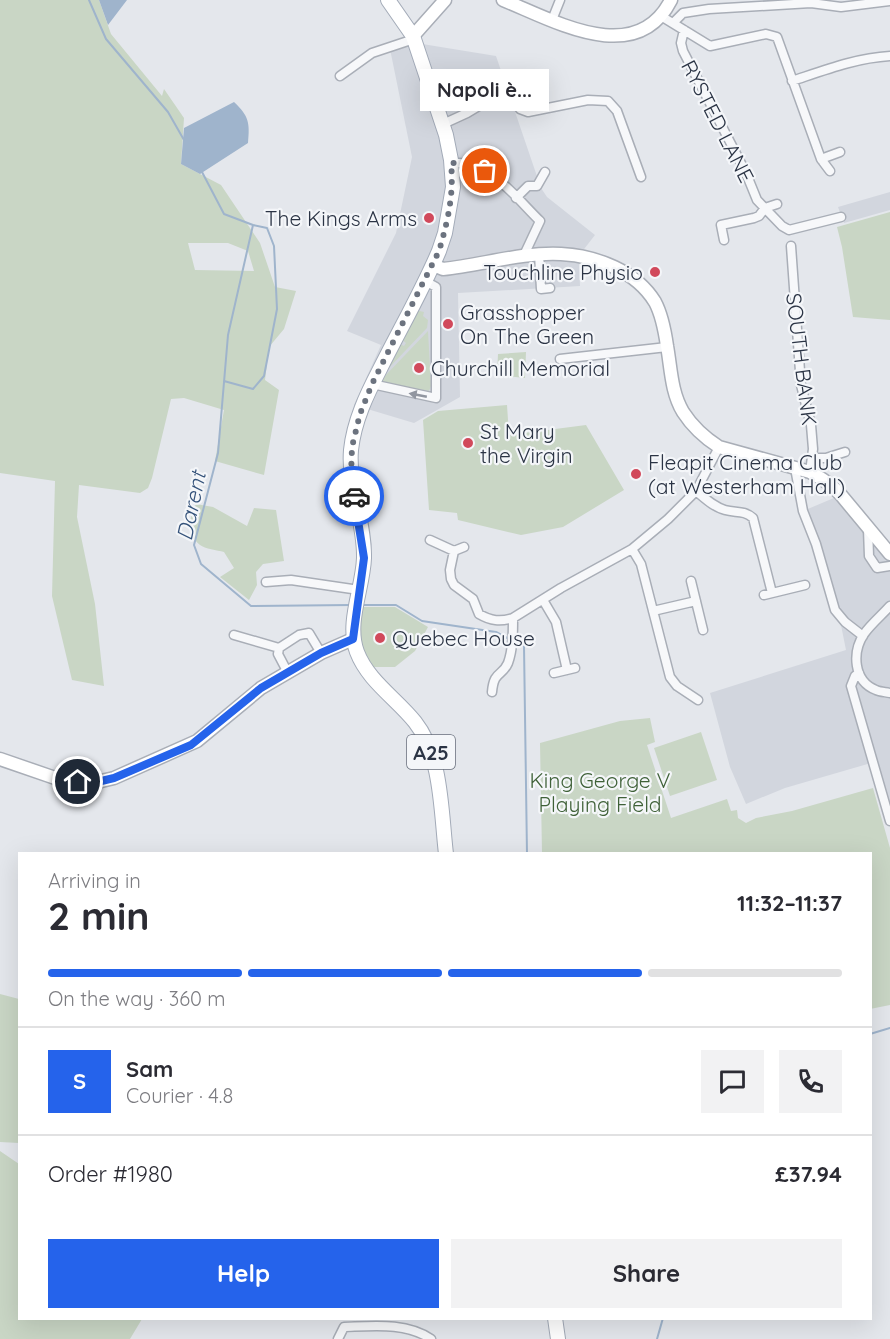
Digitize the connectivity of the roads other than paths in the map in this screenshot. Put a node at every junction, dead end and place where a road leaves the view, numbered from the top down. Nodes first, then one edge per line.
1 (388, 0) edge
2 (503, 0) edge
3 (560, 0) edge
4 (671, 0) edge
5 (441, 1) edge
6 (890, 1) edge
7 (518, 3) edge
8 (661, 16) junction
9 (552, 20) junction
10 (674, 23) junction
11 (684, 30) junction
12 (414, 38) junction
13 (890, 56) edge
14 (340, 76) dead end
15 (792, 81) junction
16 (443, 124) junction
17 (840, 152) dead end
18 (821, 159) junction
19 (451, 163) junction
20 (830, 171) dead end
21 (545, 172) dead end
22 (640, 177) dead end
23 (516, 198) junction
24 (777, 204) dead end
25 (765, 208) junction
26 (841, 217) dead end
27 (724, 240) dead end
28 (790, 246) dead end
29 (539, 254) junction
30 (525, 256) junction
31 (433, 265) junction
32 (425, 281) junction
33 (550, 288) dead end
34 (668, 347) junction
35 (560, 358) dead end
36 (372, 384) junction
37 (719, 447) junction
38 (845, 452) dead end
39 (812, 458) junction
40 (795, 468) junction
41 (810, 472) junction
42 (696, 491) junction
43 (868, 529) junction
44 (430, 540) dead end
45 (464, 547) dead end
46 (632, 549) junction
47 (454, 551) junction
48 (890, 554) edge
49 (890, 566) edge
50 (691, 581) dead end
51 (266, 582) dead end
52 (805, 585) dead end
53 (359, 590) junction
54 (543, 600) junction
55 (696, 602) junction
56 (890, 606) edge
57 (652, 611) junction
58 (513, 618) junction
59 (703, 630) dead end
60 (234, 635) dead end
61 (863, 636) junction
62 (353, 639) junction
63 (279, 648) junction
64 (321, 653) junction
65 (288, 673) junction
66 (554, 673) dead end
67 (859, 673) junction
68 (492, 692) dead end
69 (890, 693) edge
70 (698, 700) dead end
71 (0, 759) edge
72 (890, 821) edge
73 (446, 852) edge
74 (555, 1320) edge
75 (555, 1338) edge
76 (338, 1339) edge
77 (431, 1339) edge

1 - 12 main road
2 - 7 main road
3 - 9 street
4 - 8 main road
5 - 12 main road
6 - 10 street
7 - 9 main road
8 - 9 main road
8 - 10 street
10 - 11 street
11 - 15 street
11 - 25 street, RYSTED LANE
12 - 14 street
12 - 16 main road
13 - 15 street
15 - 18 street
16 - 19 main road
16 - 22 street
17 - 18 street
18 - 20 street
19 - 23 street
19 - 31 main road
21 - 23 street
23 - 30 street
24 - 25 street, RYSTED LANE
25 - 26 street, RYSTED LANE
25 - 27 street
28 - 39 street, SOUTH BANK
29 - 30 main road
29 - 33 street
29 - 34 main road
30 - 31 main road
31 - 32 main road
32 - 36 main road
32 -> 36 street
34 - 35 street
34 - 37 main road
36 - 53 main road
37 - 40 main road
37 - 42 street
38 - 39 street
39 - 41 street, SOUTH BANK
40 - 41 main road
40 - 61 street
41 - 43 main road
42 - 46 street
42 - 52 street
43 - 48 main road
43 - 49 street
44 - 47 street
45 - 47 street
46 - 54 street
46 - 57 street
47 - 58 street
50 - 55 street
51 - 53 street
53 - 62 main road
54 - 58 street
54 - 66 street
55 - 57 street
55 - 59 street
56 - 61 street
57 - 70 street
58 - 68 street
60 - 63 street
61 - 67 street
62 - 64 main road
62 - 73 main road, A25
63 - 64 street
63 - 65 street
64 - 65 main road
65 - 71 main road
67 - 69 street
67 - 72 street
74 - 75 main road
76 - 77 street

